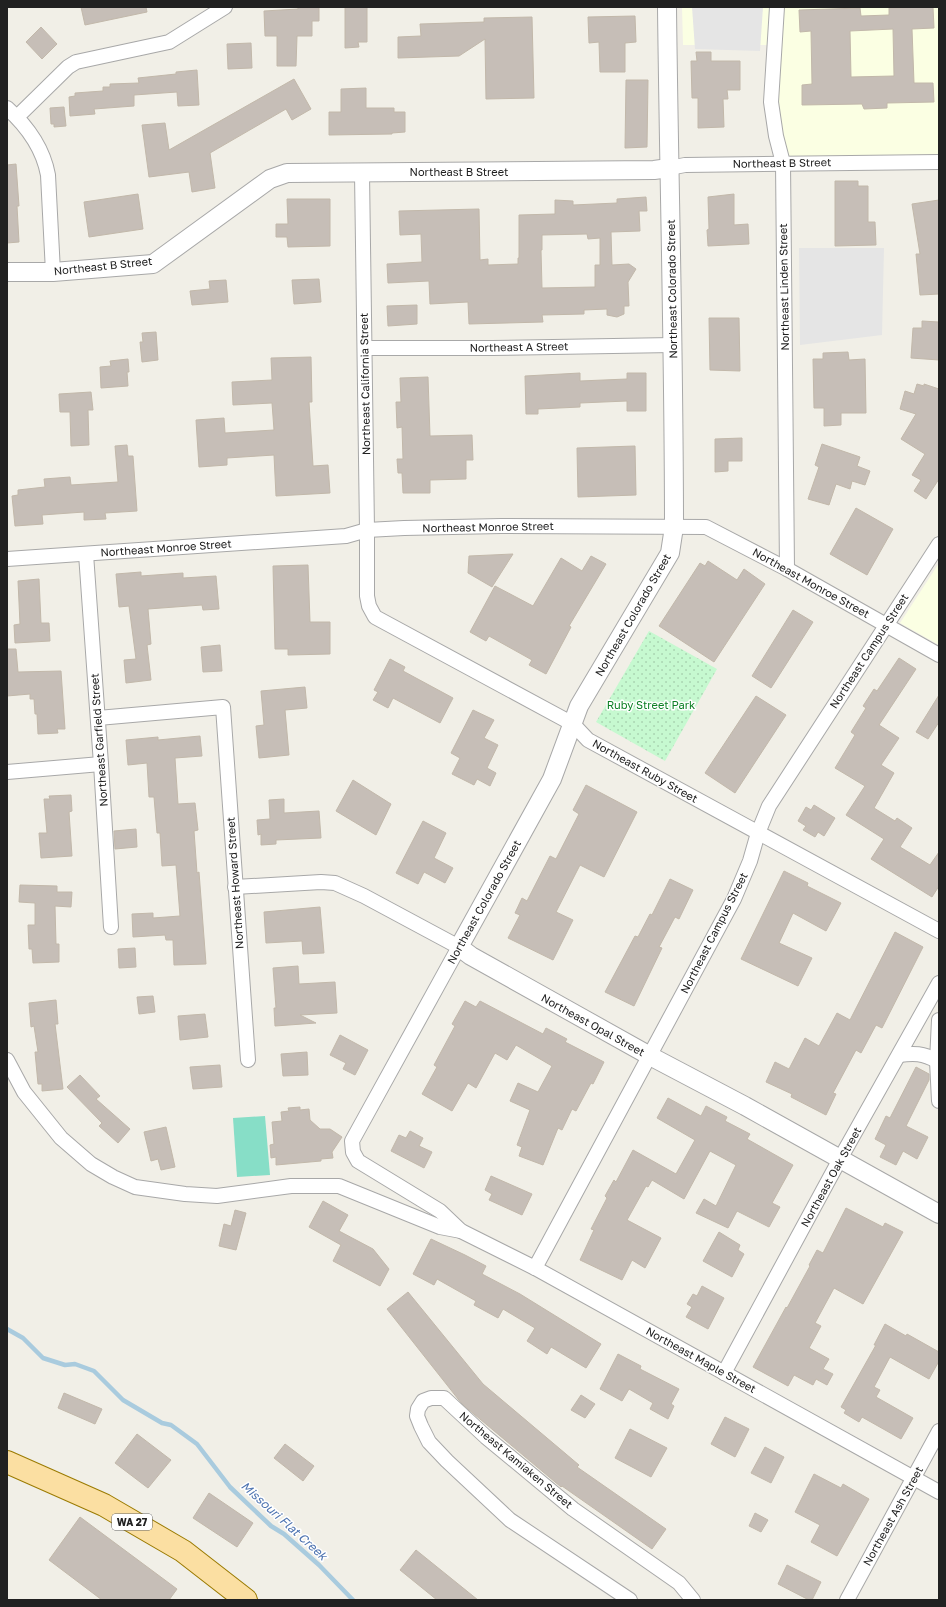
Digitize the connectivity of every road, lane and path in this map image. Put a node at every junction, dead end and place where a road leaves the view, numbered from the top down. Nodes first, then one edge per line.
1 (225, 7) edge
2 (667, 7) edge
3 (777, 7) edge
4 (12, 113) edge
5 (939, 162) edge
6 (783, 163) junction
7 (669, 168) junction
8 (362, 173) junction
9 (7, 272) edge
10 (53, 272) junction
11 (674, 345) junction
12 (365, 348) junction
13 (674, 527) junction
14 (368, 530) junction
15 (939, 544) edge
16 (86, 554) junction
17 (7, 560) edge
18 (787, 569) junction
19 (367, 596) joint
20 (886, 624) junction
21 (939, 655) edge
22 (98, 718) junction
23 (573, 724) junction
24 (101, 764) junction
25 (7, 772) edge
26 (758, 833) junction
27 (236, 887) junction
28 (111, 927) dead end
29 (939, 931) edge
30 (459, 947) junction
31 (939, 983) edge
32 (939, 1020) edge
33 (899, 1055) junction
34 (650, 1056) junction
35 (7, 1060) edge
36 (248, 1060) dead end
37 (937, 1060) junction
38 (939, 1101) edge
39 (840, 1159) junction
40 (358, 1161) joint
41 (939, 1214) edge
42 (461, 1230) junction
43 (536, 1268) junction
44 (724, 1373) junction
45 (939, 1431) edge
46 (7, 1462) edge
47 (913, 1478) junction
48 (939, 1492) edge
49 (246, 1600) edge
50 (630, 1600) edge
51 (693, 1600) edge
52 (847, 1600) edge

1 - 4 street
2 - 7 street, Northeast Colorado Street
3 - 6 street, Northeast Linden Street
4 - 10 street
5 - 6 street, Northeast B Street
6 - 7 street, Northeast B Street
6 - 18 street, Northeast Linden Street
7 - 8 street, Northeast B Street
7 - 11 street, Northeast Colorado Street
8 - 10 street, Northeast B Street
8 - 12 street, Northeast California Street
9 - 10 street, Northeast B Street
11 - 12 street, Northeast A Street
11 - 13 street, Northeast Colorado Street
12 - 14 street, Northeast California Street
13 - 14 street, Northeast Monroe Street
13 - 18 street, Northeast Monroe Street
13 - 23 street, Northeast Colorado Street
14 - 16 street, Northeast Monroe Street
14 - 19 street, Northeast California Street
15 - 20 street, Northeast Campus Street
16 - 17 street, Northeast Monroe Street
16 - 22 street, Northeast Garfield Street
18 - 20 street, Northeast Monroe Street
19 - 23 street, Northeast Ruby Street
20 - 21 street, Northeast Monroe Street
20 - 26 street, Northeast Campus Street
22 - 24 street, Northeast Garfield Street
22 - 27 street, Northeast Howard Street
23 - 26 street, Northeast Ruby Street
23 - 30 street, Northeast Colorado Street
24 - 25 street
24 - 28 street, Northeast Garfield Street
26 - 29 street, Northeast Ruby Street
26 - 34 street, Northeast Campus Street
27 - 30 street, Northeast Opal Street
27 - 36 street, Northeast Howard Street
30 - 34 street, Northeast Opal Street
30 - 40 street, Northeast Colorado Street
31 - 33 street, Northeast Oak Street
32 - 37 street
33 - 37 street
33 - 39 street, Northeast Oak Street
34 - 39 street, Northeast Opal Street
34 - 43 street, Northeast Campus Street
35 - 42 street, Northeast Maple Street
37 - 38 street
39 - 41 street, Northeast Opal Street
39 - 44 street, Northeast Oak Street
40 - 42 street, Northeast Maple Street
42 - 43 street, Northeast Maple Street
43 - 44 street, Northeast Maple Street
44 - 47 street, Northeast Maple Street
45 - 47 street, Northeast Ash Street
46 - 49 main road, WA 27
47 - 48 street, Northeast Maple Street
47 - 52 street, Northeast Ash Street
50 - 51 street, Northeast Kamiaken Street

